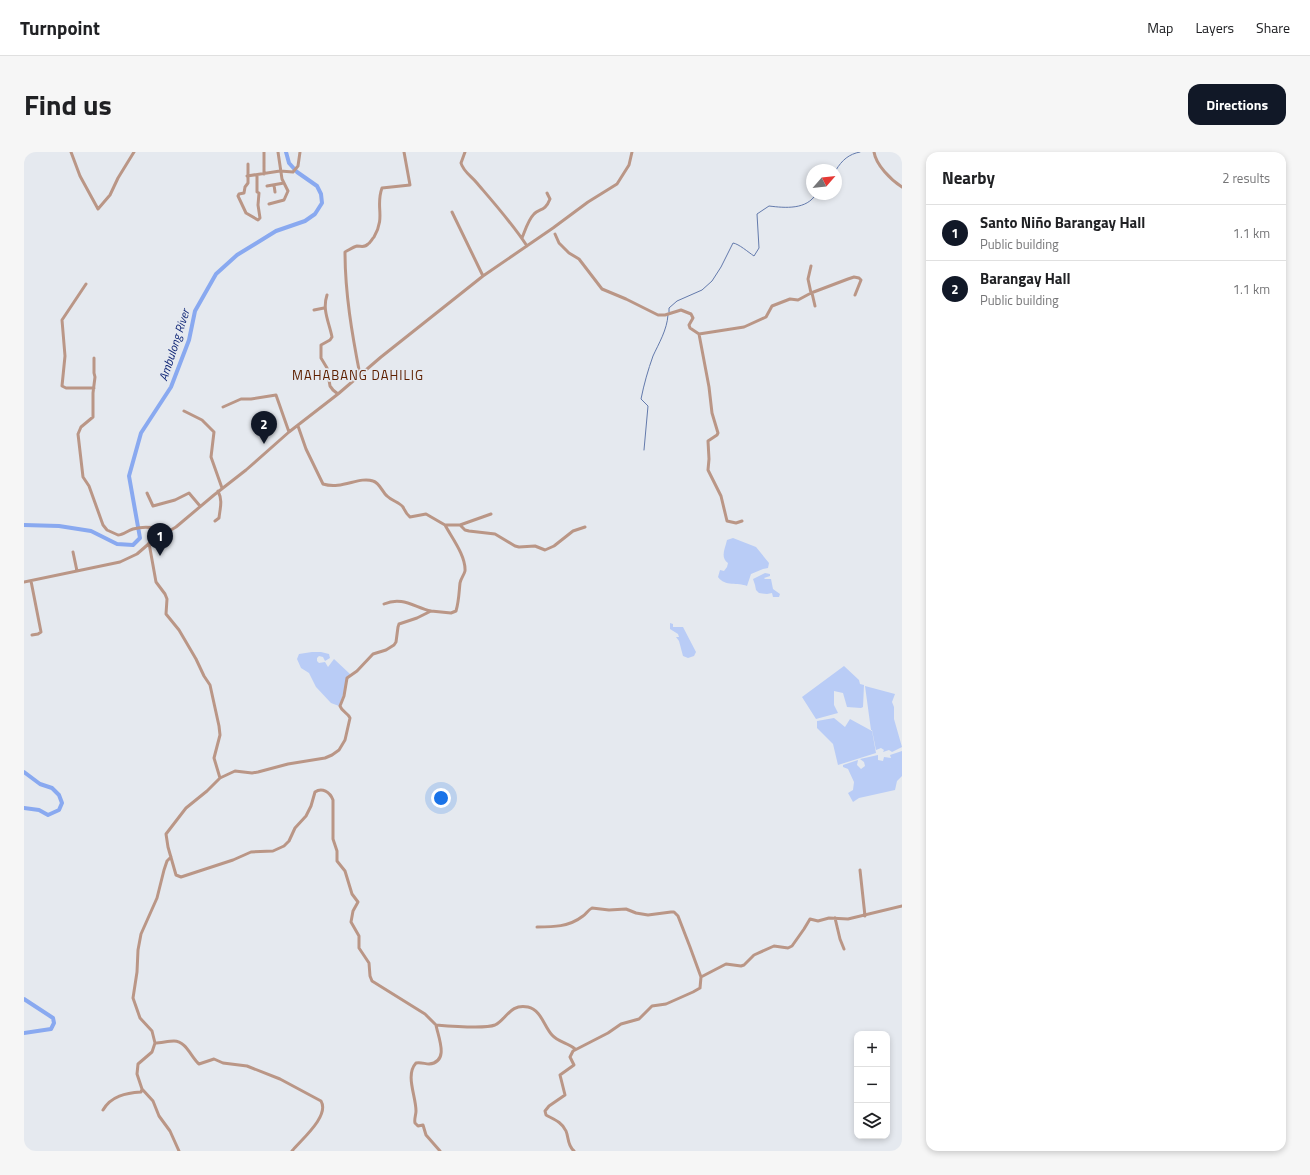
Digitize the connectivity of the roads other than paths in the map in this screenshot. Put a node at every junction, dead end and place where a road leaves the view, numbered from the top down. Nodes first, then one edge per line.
1 (26, 152) edge
2 (71, 152) edge
3 (134, 152) edge
4 (264, 152) edge
5 (278, 152) edge
6 (300, 152) edge
7 (404, 152) edge
8 (465, 152) edge
9 (632, 152) edge
10 (874, 152) edge
11 (24, 154) edge
12 (248, 164) dead end
13 (280, 171) junction
14 (264, 174) junction
15 (257, 175) junction
16 (247, 176) junction
17 (284, 183) junction
18 (274, 185) junction
19 (267, 186) dead end
20 (902, 187) edge
21 (275, 192) dead end
22 (547, 194) dead end
23 (269, 204) dead end
24 (452, 212) dead end
25 (554, 231) junction
26 (522, 238) junction
27 (527, 246) junction
28 (811, 266) dead end
29 (483, 276) junction
30 (86, 284) dead end
31 (811, 293) junction
32 (327, 295) dead end
33 (855, 295) dead end
34 (815, 306) dead end
35 (324, 308) junction
36 (314, 310) dead end
37 (699, 334) junction
38 (94, 358) dead end
39 (360, 375) junction
40 (94, 388) junction
41 (338, 394) junction
42 (223, 407) dead end
43 (184, 411) dead end
44 (298, 426) junction
45 (289, 432) junction
46 (220, 490) junction
47 (147, 493) dead end
48 (200, 506) junction
49 (491, 514) dead end
50 (215, 521) dead end
51 (742, 521) dead end
52 (445, 525) junction
53 (460, 525) junction
54 (585, 527) dead end
55 (167, 532) junction
56 (149, 543) junction
57 (73, 552) dead end
58 (77, 571) junction
59 (31, 581) junction
60 (24, 582) edge
61 (384, 604) dead end
62 (431, 611) junction
63 (32, 635) dead end
64 (220, 778) junction
65 (171, 857) junction
66 (860, 870) dead end
67 (902, 906) edge
68 (865, 916) junction
69 (835, 918) junction
70 (537, 927) dead end
71 (844, 949) dead end
72 (701, 977) junction
73 (436, 1025) junction
74 (155, 1043) junction
75 (575, 1049) junction
76 (142, 1089) junction
77 (103, 1110) dead end
78 (179, 1151) edge
79 (292, 1151) edge
80 (440, 1151) edge
81 (574, 1151) edge

1 - 11 street
2 - 3 street
4 - 14 street
5 - 13 street
6 - 13 street
7 - 39 street
8 - 26 street
9 - 25 street
10 - 20 street
12 - 16 street
13 - 14 street
13 - 17 street
14 - 15 street
15 - 16 street
15 - 16 street
17 - 18 street
17 - 23 street
18 - 19 street
18 - 21 street
22 - 26 street
24 - 29 street
25 - 27 street
25 - 37 street
26 - 27 street
27 - 29 street
28 - 31 street
29 - 39 street
30 - 40 street
31 - 33 street
31 - 34 street
31 - 37 street
32 - 35 street
35 - 36 street
35 - 41 street
37 - 51 street
38 - 40 street
39 - 41 street
40 - 55 street
41 - 44 street
42 - 45 street
43 - 46 street
44 - 45 street
44 - 52 street
45 - 46 street
46 - 48 street
46 - 50 street
47 - 48 street
48 - 55 street
49 - 53 street
52 - 53 street
52 - 62 street
53 - 54 street
55 - 56 street
56 - 58 street
56 - 64 street
57 - 58 street
58 - 59 street
59 - 60 street
59 - 63 street
61 - 62 street
62 - 64 street
64 - 65 street
65 - 73 street
65 - 74 street
66 - 68 street
67 - 68 street
68 - 69 street
69 - 71 street
69 - 72 street
70 - 72 street
72 - 75 street
73 - 75 street
73 - 80 street
74 - 76 street
74 - 79 street
75 - 81 street
76 - 77 street
76 - 78 street

